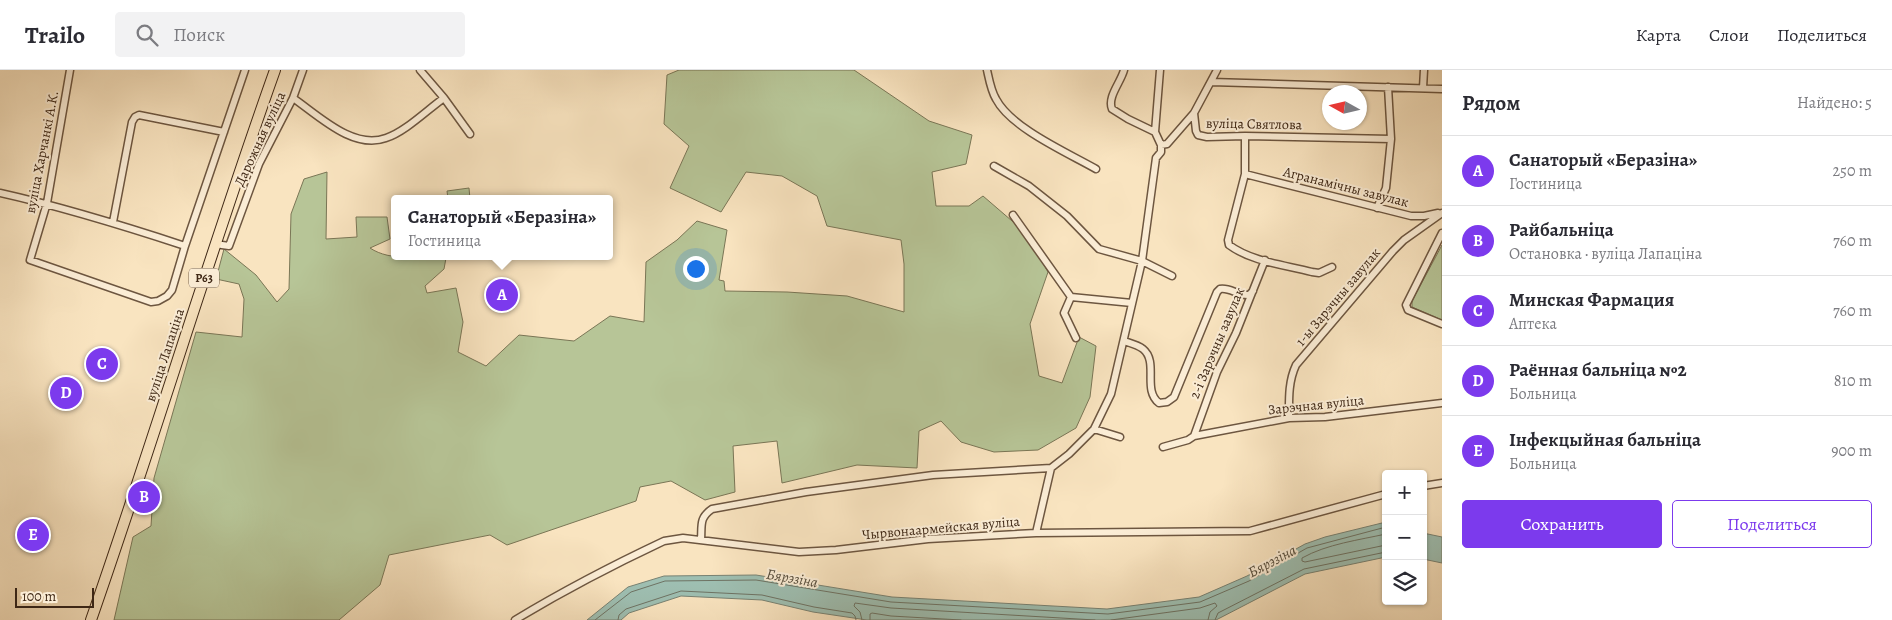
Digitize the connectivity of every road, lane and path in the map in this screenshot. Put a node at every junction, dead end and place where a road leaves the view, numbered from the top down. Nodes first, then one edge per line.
1 (70, 70) edge
2 (245, 70) edge
3 (275, 70) edge
4 (304, 70) edge
5 (420, 70) edge
6 (987, 70) edge
7 (1124, 70) edge
8 (1160, 70) edge
9 (1217, 70) edge
10 (1424, 70) edge
11 (1211, 82) junction
12 (1388, 87) junction
13 (1423, 88) junction
14 (1442, 88) edge
15 (293, 98) junction
16 (444, 98) junction
17 (1194, 113) junction
18 (224, 132) junction
19 (1155, 132) junction
20 (470, 134) dead end
21 (1245, 136) junction
22 (1391, 139) junction
23 (1161, 145) junction
24 (994, 166) dead end
25 (1096, 169) dead end
26 (1245, 174) junction
27 (0, 193) edge
28 (47, 203) junction
29 (1377, 208) junction
30 (1442, 212) edge
31 (1013, 215) dead end
32 (114, 222) junction
33 (1442, 234) edge
34 (215, 244) junction
35 (185, 246) junction
36 (1265, 260) junction
37 (1142, 261) junction
38 (1332, 267) dead end
39 (1172, 276) dead end
40 (1253, 290) junction
41 (1071, 297) junction
42 (1132, 303) junction
43 (1442, 324) edge
44 (1076, 338) dead end
45 (1124, 341) junction
46 (1442, 403) edge
47 (1288, 418) junction
48 (1094, 429) junction
49 (1194, 436) junction
50 (1120, 437) dead end
51 (1163, 447) dead end
52 (1051, 468) junction
53 (1442, 483) edge
54 (1427, 485) edge
55 (1382, 495) edge
56 (1036, 533) junction
57 (701, 540) junction
58 (91, 620) edge
59 (515, 620) edge

1 - 28 street, вуліца Харчанкі А.К.
2 - 18 street
3 - 34 main road, вуліца Лапаціна / Р63
4 - 15 street, Дарожная вуліца
5 - 16 street
6 - 25 street
7 - 19 street
8 - 19 street
9 - 11 street
10 - 13 street
11 - 12 street
11 - 17 street
12 - 13 street
12 - 22 street
13 - 14 street
15 - 16 street
15 - 34 street, Дарожная вуліца
16 - 20 street
17 - 21 street, вуліца Святлова
17 - 23 street
18 - 32 street
18 - 35 street
19 - 23 street
21 - 22 street, вуліца Святлова
21 - 26 street
22 - 29 street
23 - 37 street
24 - 37 street
26 - 29 street, Агранамічны завулак
26 - 36 street
27 - 28 street
28 - 32 street
28 - 35 street, вуліца Харчанкі А.К.
29 - 30 street, Агранамічны завулак
30 - 47 street, 1-ы Зарэчны завулак
31 - 41 street
32 - 35 street
33 - 43 street
34 - 58 main road, вуліца Лапаціна / Р63
36 - 38 street
36 - 40 street, 2-і Зарэчны завулак
37 - 39 street
37 - 42 street
40 - 45 street
40 - 49 street, 2-і Зарэчны завулак
41 - 42 street
41 - 44 street
42 - 45 street
45 - 48 street
46 - 47 street, Зарэчная вуліца
47 - 49 street, Зарэчная вуліца
48 - 50 street
48 - 52 street
49 - 51 street, Зарэчная вуліца
52 - 56 street
52 - 57 street
53 - 54 street
55 - 56 street, Чырвонаармейская вуліца
56 - 57 street, Чырвонаармейская вуліца
57 - 59 street, Чырвонаармейская вуліца

